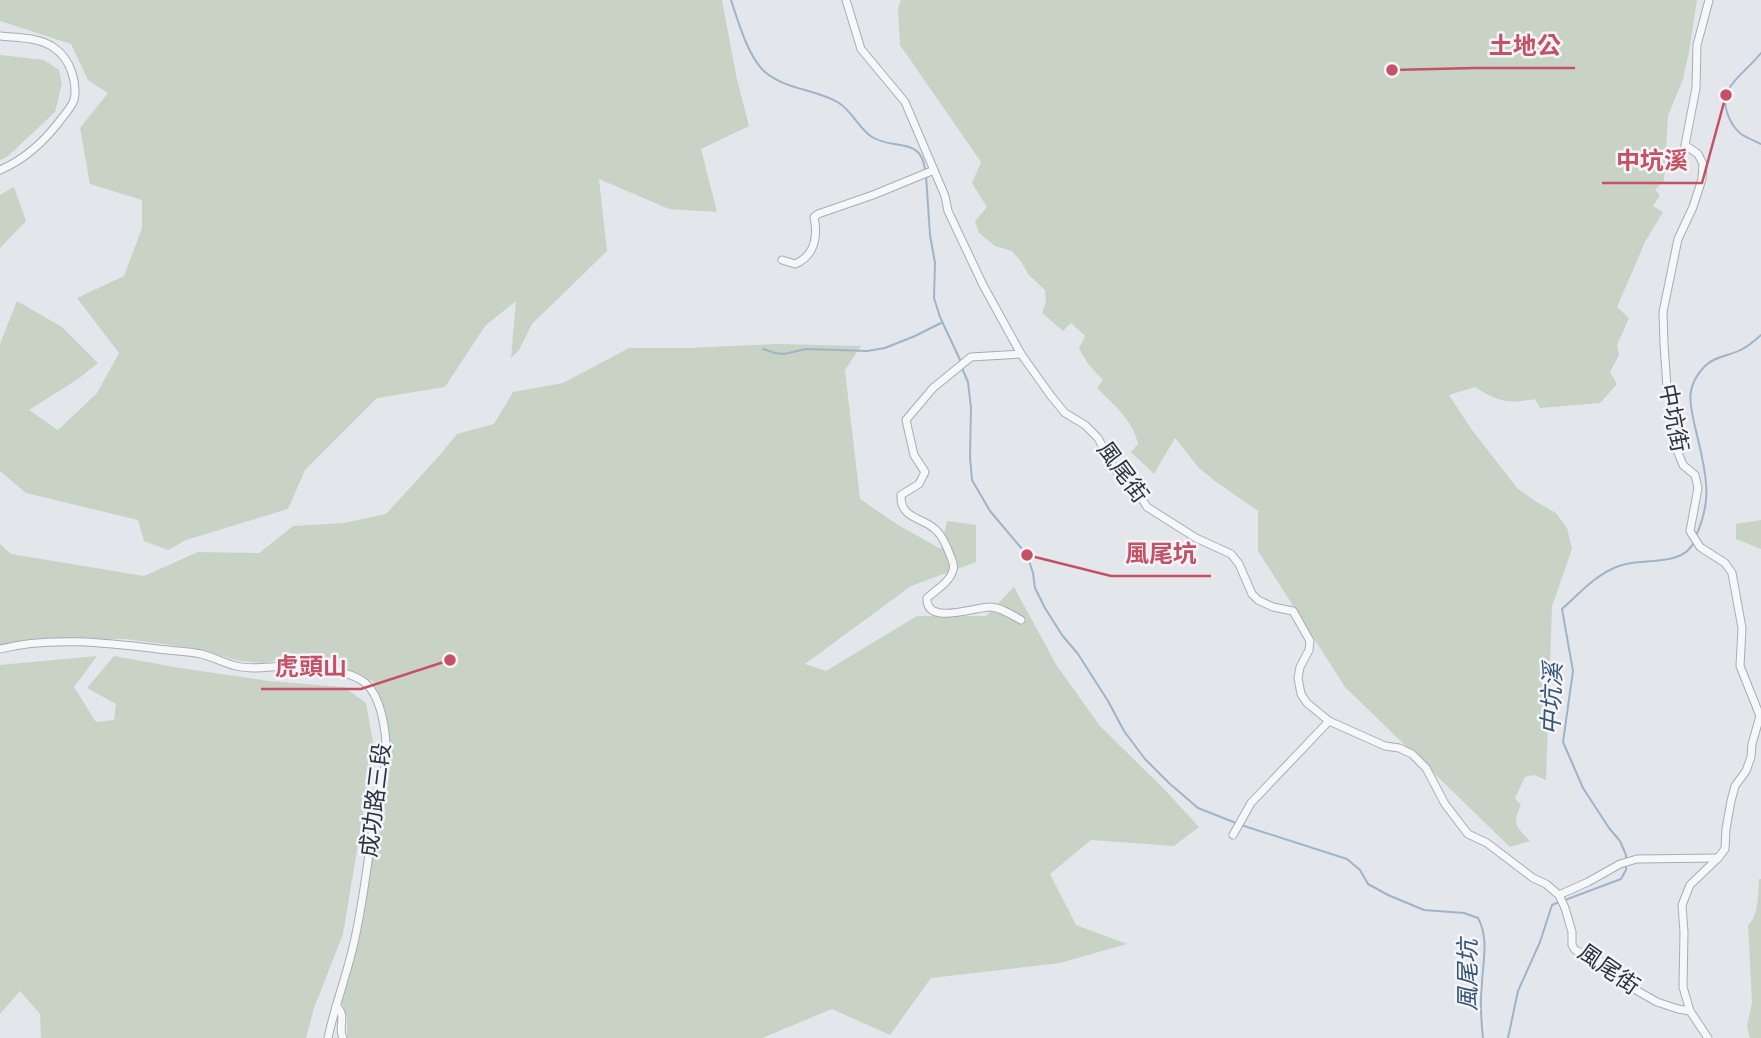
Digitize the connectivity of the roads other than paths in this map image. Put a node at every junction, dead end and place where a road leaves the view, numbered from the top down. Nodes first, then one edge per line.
1 (846, 0) edge
2 (1709, 0) edge
3 (0, 36) edge
4 (0, 170) edge
5 (932, 171) junction
6 (782, 260) dead end
7 (1021, 354) junction
8 (1021, 620) dead end
9 (0, 649) edge
10 (1329, 721) junction
11 (1233, 835) dead end
12 (1718, 858) junction
13 (1559, 895) junction
14 (336, 1006) junction
15 (1690, 1011) junction
16 (328, 1038) edge
17 (343, 1038) edge
18 (1708, 1038) edge

1 - 5 street, 風尾街
2 - 12 street, 中坑街
3 - 4 street
5 - 6 street
5 - 7 street, 風尾街
7 - 8 street
7 - 10 street, 風尾街
9 - 14 street, 成功路三段
10 - 11 street
10 - 13 street, 風尾街
12 - 13 street
12 - 15 street
13 - 15 street, 風尾街
14 - 16 street, 成功路三段
14 - 17 street
15 - 18 street

